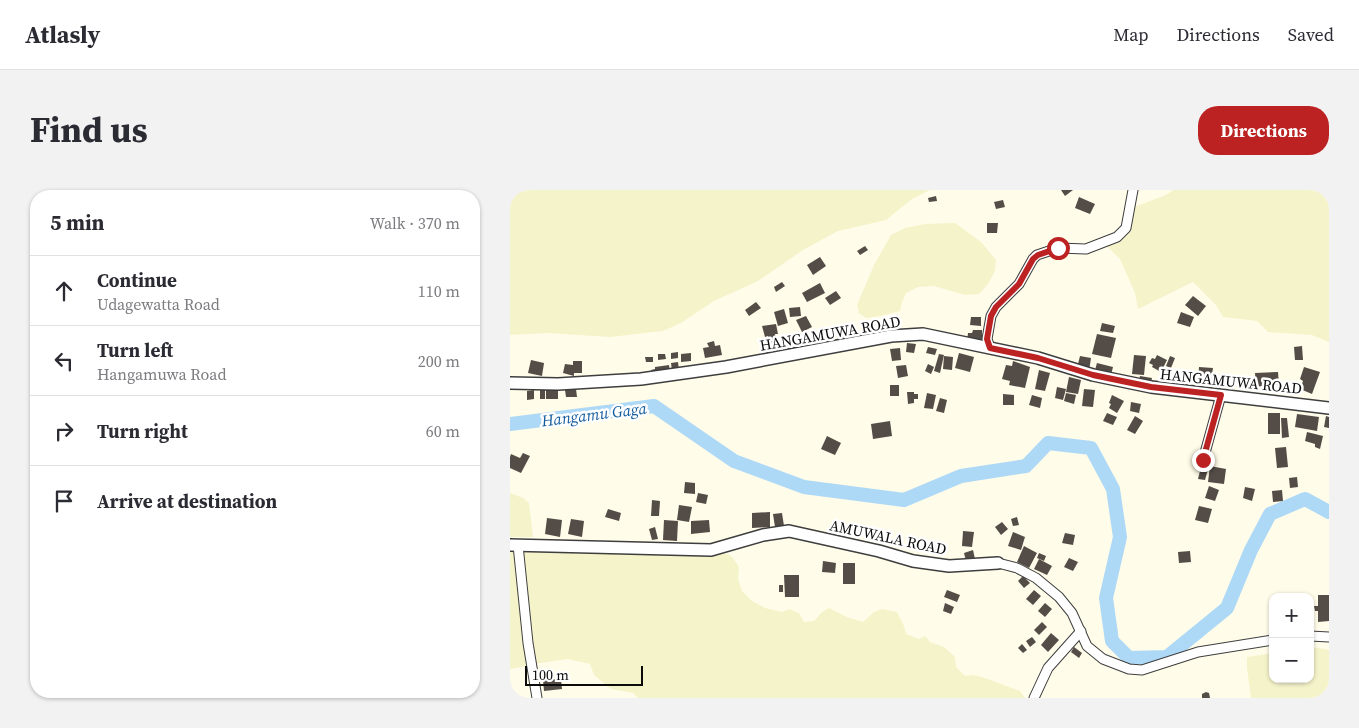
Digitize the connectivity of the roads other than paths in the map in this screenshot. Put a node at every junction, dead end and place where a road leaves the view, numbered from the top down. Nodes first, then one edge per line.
1 (1133, 190) edge
2 (990, 348) junction
3 (510, 383) edge
4 (1221, 395) junction
5 (1329, 408) edge
6 (1203, 460) dead end
7 (514, 545) edge
8 (998, 563) joint
9 (1080, 631) junction
10 (1314, 636) edge
11 (1329, 637) edge
12 (1269, 641) edge
13 (537, 698) edge
14 (1034, 698) edge

1 - 2 street
2 - 3 street, HANGAMUWA ROAD
2 - 4 street, HANGAMUWA ROAD
4 - 5 street, HANGAMUWA ROAD
4 - 6 street
7 - 8 street, AMUWALA ROAD
7 - 13 street
8 - 9 street, AMUWALA ROAD
9 - 12 street, AMUWALA ROAD
9 - 14 street
10 - 11 street

